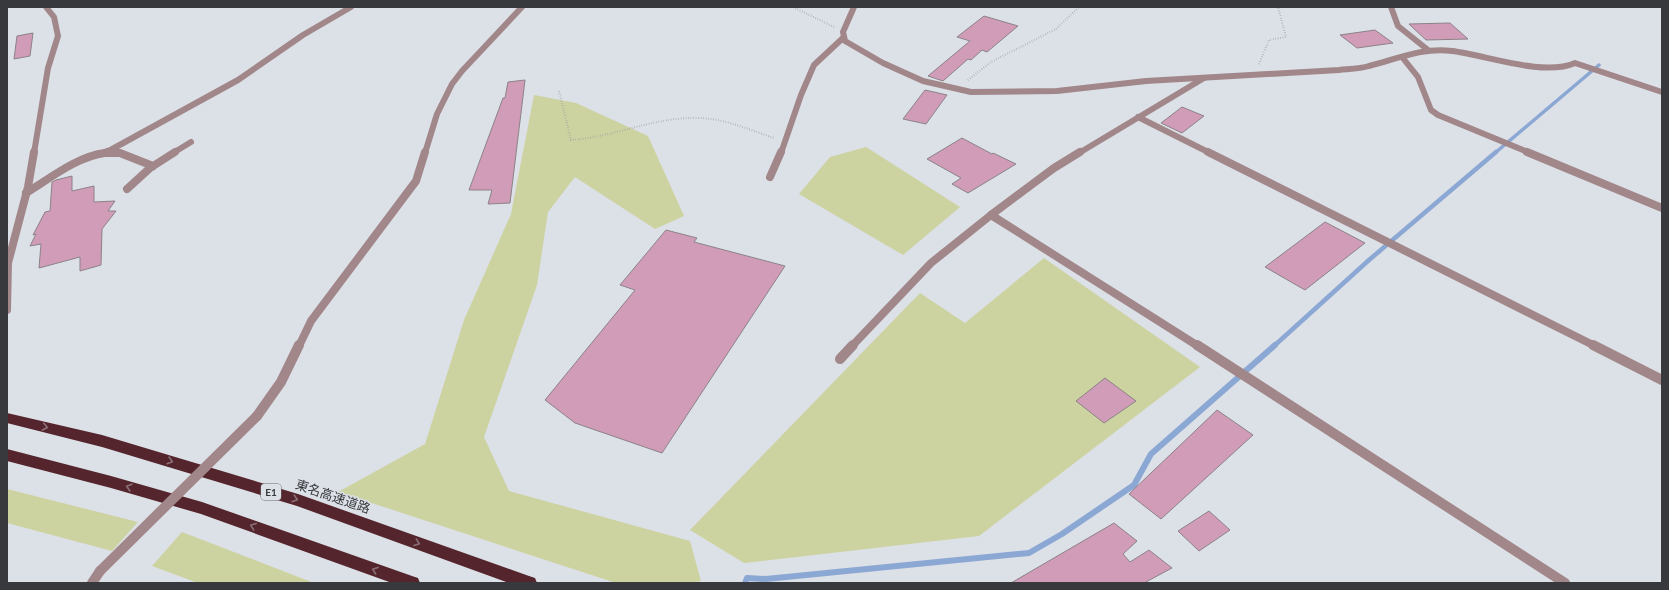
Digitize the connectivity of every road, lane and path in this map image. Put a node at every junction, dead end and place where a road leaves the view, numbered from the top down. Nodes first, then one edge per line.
1 (46, 7) edge
2 (351, 7) edge
3 (522, 7) edge
4 (793, 7) edge
5 (854, 7) edge
6 (1079, 7) edge
7 (1278, 7) edge
8 (1391, 7) edge
9 (843, 34) junction
10 (1428, 50) junction
11 (1402, 57) junction
12 (1258, 75) junction
13 (1205, 78) junction
14 (958, 89) junction
15 (560, 91) dead end
16 (1662, 92) edge
17 (1138, 117) junction
18 (786, 141) junction
19 (191, 142) dead end
20 (105, 153) junction
21 (153, 166) junction
22 (770, 177) dead end
23 (127, 188) dead end
24 (26, 193) junction
25 (1662, 208) edge
26 (991, 215) junction
27 (7, 310) edge
28 (840, 359) dead end
29 (1662, 380) edge
30 (7, 418) edge
31 (7, 454) edge
32 (92, 583) edge
33 (412, 583) edge
34 (529, 583) edge
35 (1565, 583) edge

1 - 24 street
2 - 20 street
3 - 32 street, bridge
4 - 9 path
5 - 9 street
6 - 14 path
7 - 12 path
8 - 10 street
9 - 14 street
9 - 18 street
10 - 11 street
10 - 16 street
11 - 12 street
11 - 25 street
12 - 13 street
13 - 14 street
13 - 17 street
15 - 18 path
17 - 26 street
17 - 29 street
18 - 22 street
19 - 21 street
20 - 21 street
20 - 24 street
21 - 23 street
24 - 27 street
26 - 28 street
26 - 35 street
30 -> 34 highway, 東名高速道路 / E1
33 -> 31 highway

